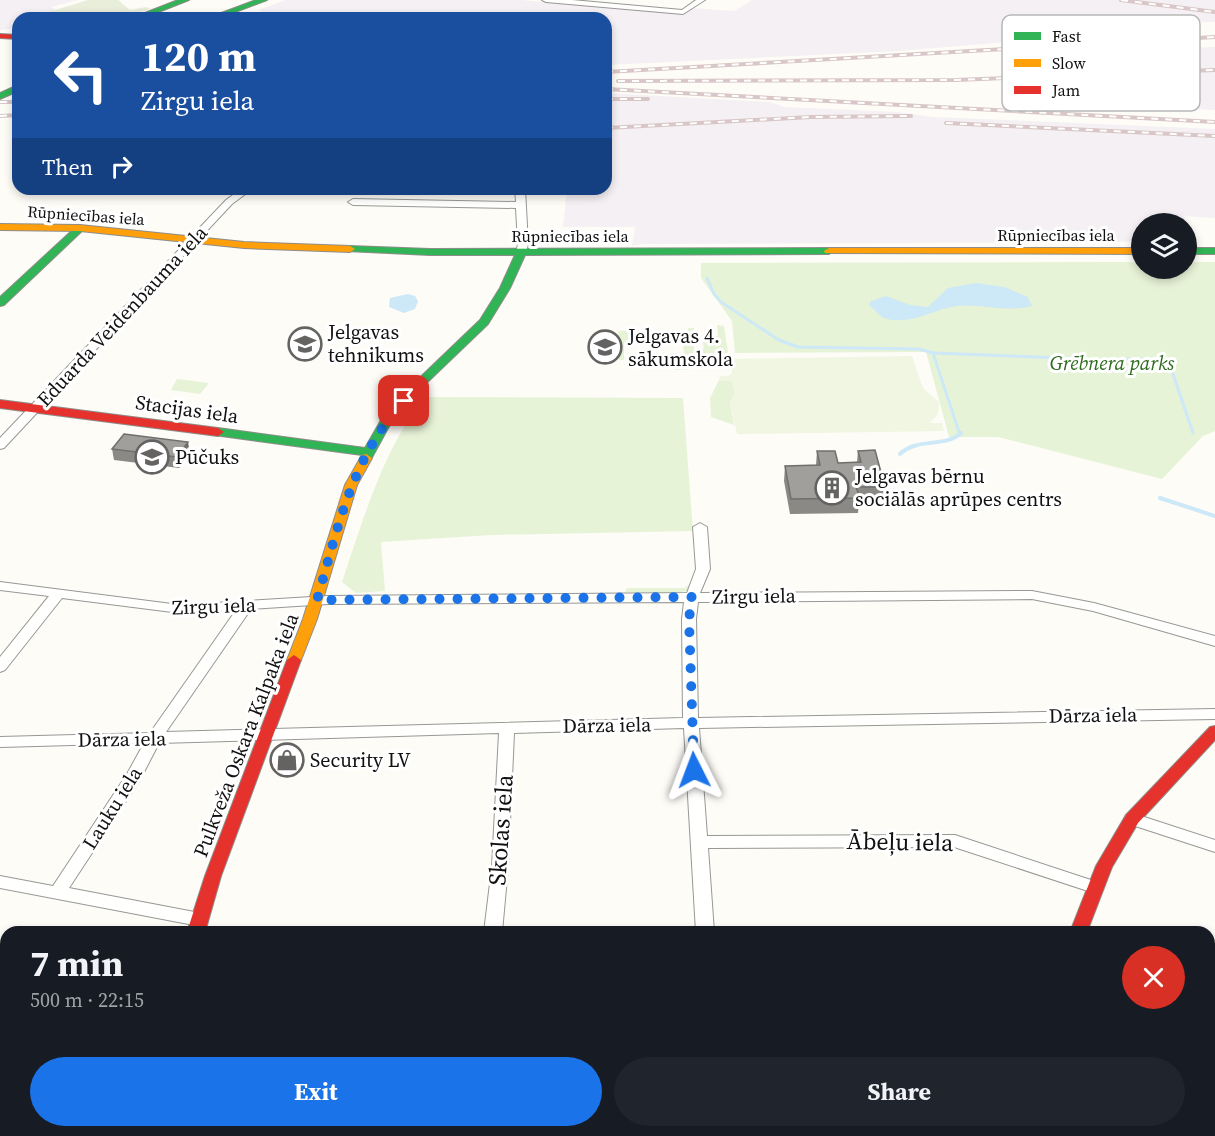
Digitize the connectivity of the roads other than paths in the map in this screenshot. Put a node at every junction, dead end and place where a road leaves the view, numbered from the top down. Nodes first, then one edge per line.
1 (185, 0) edge
2 (263, 0) edge
3 (546, 0) edge
4 (701, 0) edge
5 (576, 1) edge
6 (152, 12) edge
7 (229, 12) edge
8 (239, 195) edge
9 (520, 195) edge
10 (353, 202) dead end
11 (520, 205) junction
12 (0, 227) edge
13 (80, 228) junction
14 (194, 241) junction
15 (1131, 251) edge
16 (1197, 251) edge
17 (1215, 251) edge
18 (521, 253) junction
19 (0, 303) edge
20 (0, 404) edge
21 (35, 408) junction
22 (0, 445) edge
23 (368, 452) junction
24 (700, 527) dead end
25 (0, 586) edge
26 (58, 594) junction
27 (692, 597) junction
28 (317, 600) junction
29 (247, 605) junction
30 (1215, 641) edge
31 (0, 668) edge
32 (1215, 714) edge
33 (691, 723) junction
34 (507, 728) junction
35 (1215, 731) edge
36 (268, 736) junction
37 (154, 738) junction
38 (0, 742) edge
39 (1132, 819) junction
40 (698, 842) junction
41 (1215, 846) edge
42 (0, 882) edge
43 (1094, 887) junction
44 (58, 892) junction
45 (197, 925) edge
46 (494, 926) edge
47 (705, 926) edge
48 (1080, 926) edge

1 - 6 main road
2 - 7 main road
3 - 5 street
4 - 5 street
8 - 14 street, Eduarda Veidenbauma iela
9 - 11 street
10 - 11 street
11 - 18 street
12 - 13 main road, Rūpniecības iela
13 - 14 main road, Rūpniecības iela
13 - 19 main road
14 - 18 main road, Rūpniecības iela
14 - 21 street, Eduarda Veidenbauma iela
15 - 18 main road, Rūpniecības iela
16 - 17 main road
18 - 23 main road, Pulkveža Oskara Kalpaka iela
20 - 21 main road, Stacijas iela
21 - 22 street, Eduarda Veidenbauma iela
21 - 23 main road, Stacijas iela
23 - 28 main road, Pulkveža Oskara Kalpaka iela
24 - 27 street
25 - 26 street, Zirgu iela
26 - 29 street, Zirgu iela
26 - 31 street
27 - 28 street, Zirgu iela
27 - 30 street, Zirgu iela
27 - 33 street
28 - 29 street, Zirgu iela
28 - 36 main road, Pulkveža Oskara Kalpaka iela
29 - 37 street, Lauku iela
32 - 33 street, Dārza iela
33 - 34 street, Dārza iela
33 - 40 street
34 - 36 street, Dārza iela
34 - 46 street, Skolas iela
35 - 39 main road
36 - 37 street, Dārza iela
36 - 45 main road, Pulkveža Oskara Kalpaka iela
37 - 38 street, Dārza iela
37 - 44 street, Lauku iela
39 - 41 street
39 - 43 main road
40 - 43 street, Ābeļu iela
40 - 47 street
42 - 44 street
43 - 48 main road
44 - 45 street

